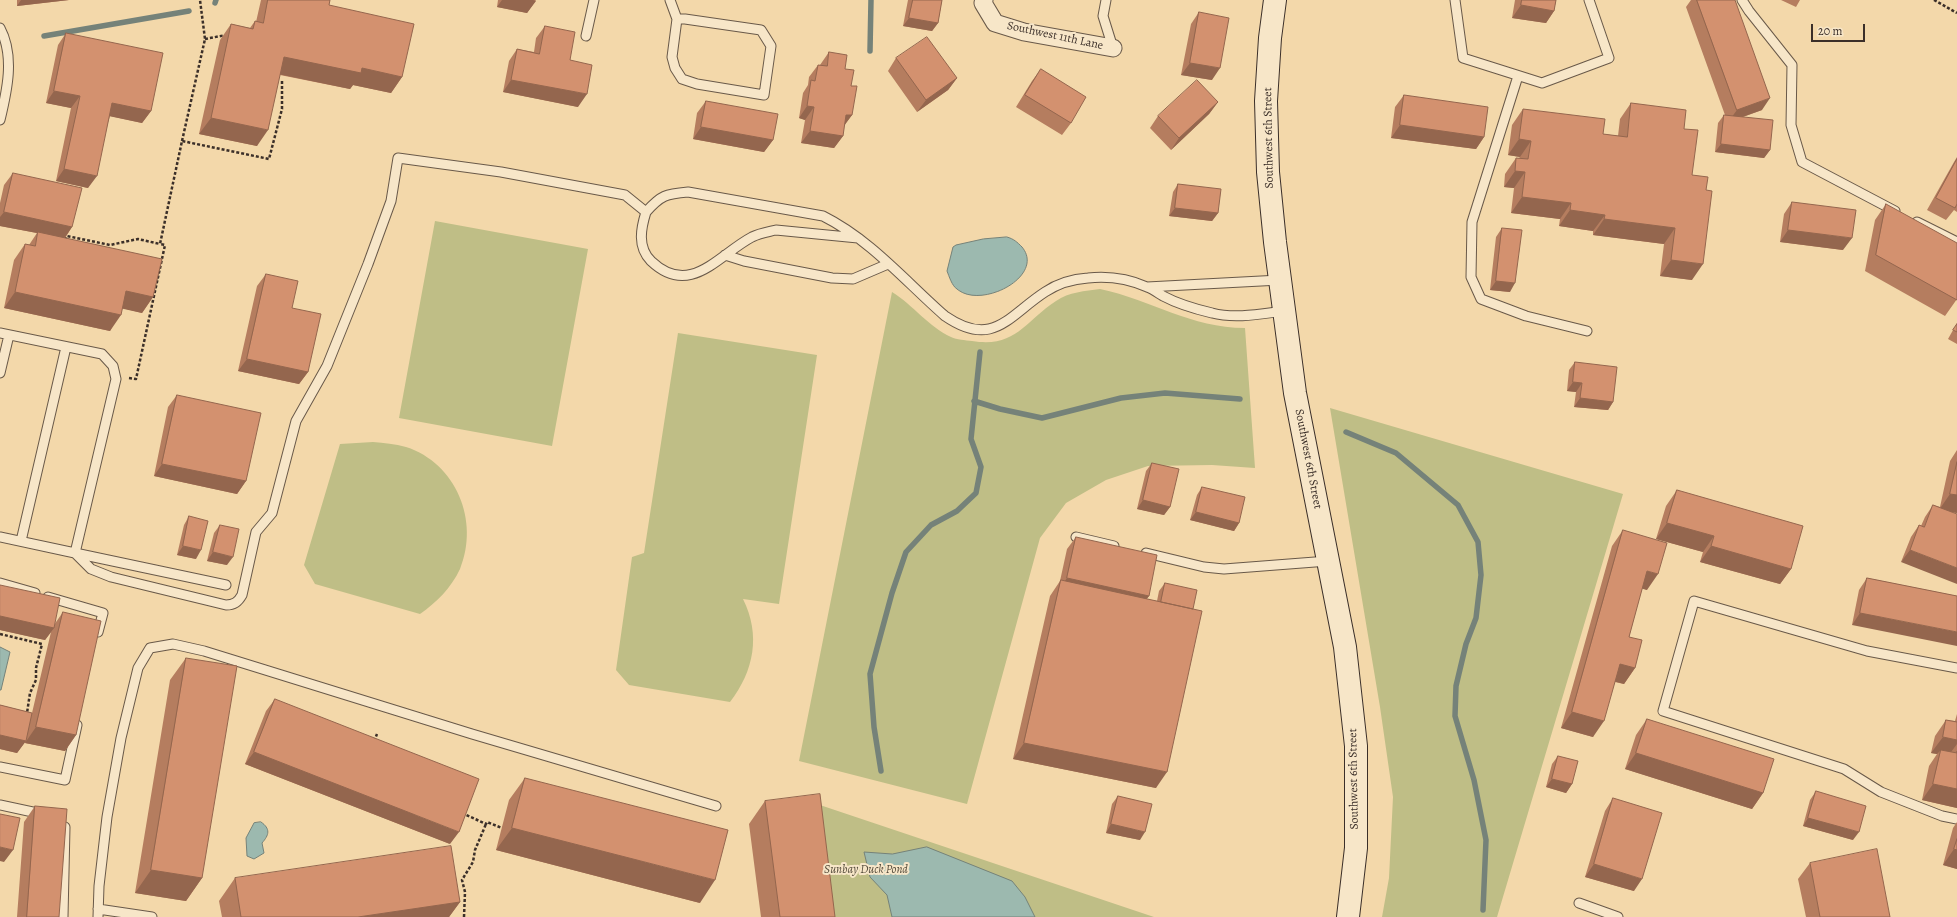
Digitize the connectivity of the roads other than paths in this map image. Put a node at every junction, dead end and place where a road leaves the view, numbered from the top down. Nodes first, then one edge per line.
1 (594, 0) edge
2 (670, 0) edge
3 (1106, 0) edge
4 (1275, 0) edge
5 (1455, 0) edge
6 (1589, 0) edge
7 (1742, 0) edge
8 (983, 2) edge
9 (677, 19) junction
10 (0, 28) edge
11 (586, 36) dead end
12 (1114, 48) joint
13 (1518, 76) junction
14 (0, 120) edge
15 (646, 212) junction
16 (860, 238) junction
17 (1957, 242) edge
18 (724, 255) junction
19 (888, 264) junction
20 (1280, 280) junction
21 (1147, 287) junction
22 (1284, 311) junction
23 (1587, 331) dead end
24 (4, 334) edge
25 (66, 347) junction
26 (0, 373) edge
27 (0, 537) edge
28 (1076, 537) edge
29 (21, 541) junction
30 (1122, 548) edge
31 (1137, 551) edge
32 (75, 552) junction
33 (1328, 561) junction
34 (0, 583) edge
35 (226, 585) dead end
36 (96, 643) edge
37 (1957, 668) edge
38 (79, 719) edge
39 (0, 767) edge
40 (0, 805) edge
41 (716, 806) dead end
42 (1957, 819) edge
43 (1579, 903) dead end
44 (98, 913) edge
45 (64, 917) edge
46 (152, 917) edge
47 (1348, 917) edge
48 (1618, 917) edge

1 - 11 lane
2 - 9 lane
3 - 12 lane
4 - 20 street, Southwest 6th Street
5 - 13 lane
6 - 13 lane
7 - 17 lane
8 - 12 street, Southwest 11th Lane
9 - 9 lane
10 - 14 lane
13 - 23 lane
15 - 16 lane
15 - 18 lane
15 - 32 lane
16 - 18 lane
16 - 19 lane
18 - 19 lane
19 - 21 lane
20 - 21 lane
20 - 22 street, Southwest 6th Street
21 - 22 lane
22 - 33 street, Southwest 6th Street
24 - 25 lane
24 - 26 lane
25 - 29 lane
25 - 32 lane
27 - 29 lane
28 - 30 lane
29 - 32 lane
31 - 33 lane
32 - 35 lane
33 - 47 street, Southwest 6th Street
34 - 36 lane
37 - 42 lane
38 - 39 lane
40 - 45 lane
41 - 44 lane
43 - 48 lane
44 - 46 lane

